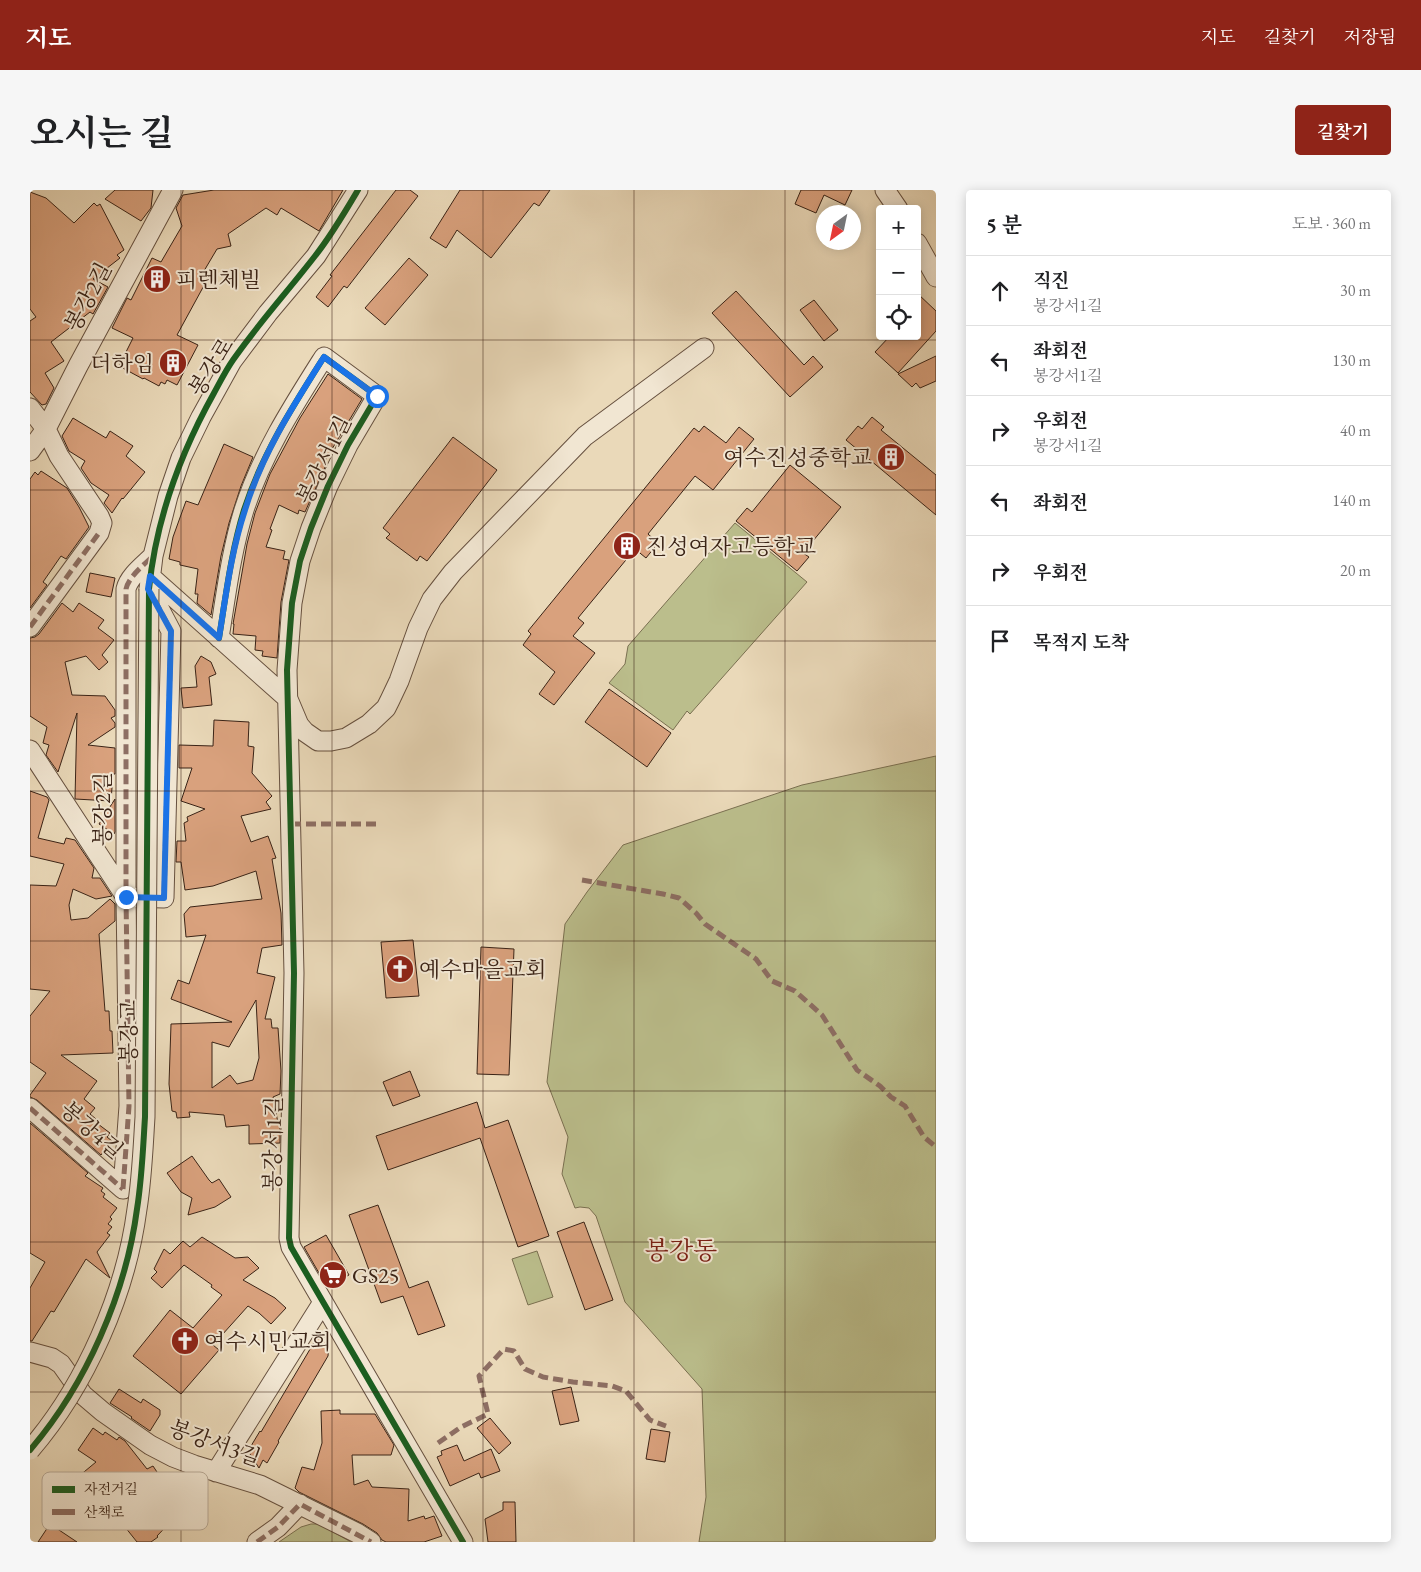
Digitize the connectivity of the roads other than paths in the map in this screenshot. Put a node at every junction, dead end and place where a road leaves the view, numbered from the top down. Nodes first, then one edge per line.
1 (173, 190) edge
2 (358, 190) edge
3 (885, 190) edge
4 (895, 205) edge
5 (921, 250) edge
6 (936, 277) edge
7 (704, 348) dead end
8 (30, 408) edge
9 (46, 428) junction
10 (30, 451) edge
11 (153, 556) junction
12 (149, 583) junction
13 (30, 627) edge
14 (219, 638) junction
15 (288, 699) junction
16 (30, 750) edge
17 (126, 897) junction
18 (30, 1108) edge
19 (323, 1302) junction
20 (30, 1352) edge
21 (30, 1450) edge
22 (216, 1472) junction
23 (300, 1504) junction
24 (257, 1542) edge
25 (371, 1542) edge
26 (463, 1542) edge

1 - 9 street, 봉강2길
2 - 11 street, 봉강로
3 - 4 street
5 - 6 street
7 - 15 street
8 - 9 street
9 - 10 street, 봉강2길
9 - 13 street
11 - 12 street, 봉강로
11 - 17 street, 봉강2길
12 - 14 street
12 - 17 street
12 - 21 street, 봉강교, bridge
14 - 15 street
14 - 15 street, 봉강서1길
15 - 19 street, 봉강서1길
16 - 17 street, 봉강2길
17 - 18 street, 봉강4길
19 - 22 street
19 - 26 street, 봉강서1길
20 - 22 street, 봉강서3길
22 - 23 street, 봉강서3길
23 - 24 street
23 - 25 street, 봉강서3길

